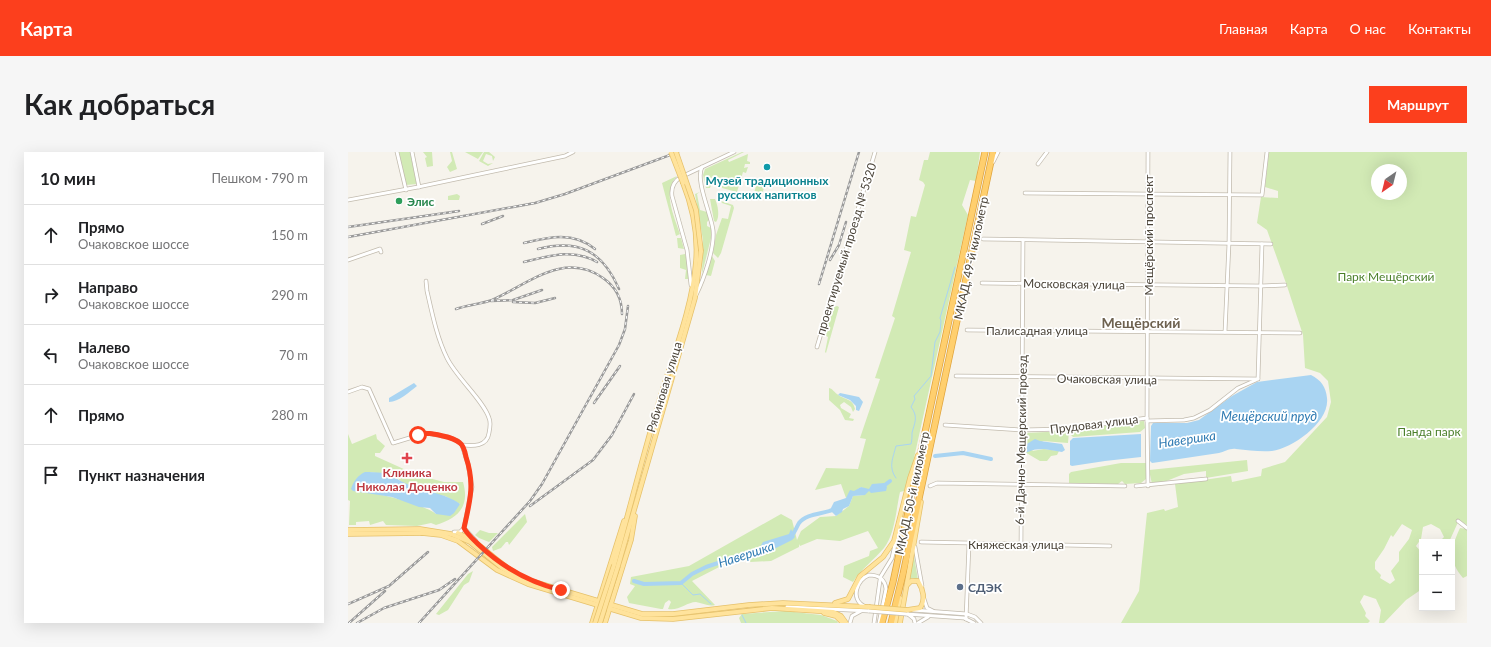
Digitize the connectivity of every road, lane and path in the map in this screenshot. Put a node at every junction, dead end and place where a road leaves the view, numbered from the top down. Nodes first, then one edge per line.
1 (397, 152) edge
2 (412, 152) edge
3 (573, 152) edge
4 (671, 152) edge
5 (676, 152) edge
6 (734, 152) edge
7 (875, 152) edge
8 (982, 152) edge
9 (985, 152) edge
10 (993, 152) edge
11 (998, 152) edge
12 (1047, 152) edge
13 (1148, 152) edge
14 (1230, 152) edge
15 (1267, 152) edge
16 (1038, 164) dead end
17 (704, 165) junction
18 (982, 165) junction
19 (990, 168) junction
20 (691, 172) junction
21 (700, 176) junction
22 (419, 187) junction
23 (406, 190) junction
24 (1025, 193) dead end
25 (1148, 194) junction
26 (1229, 195) junction
27 (348, 200) edge
28 (983, 239) dead end
29 (1023, 240) junction
30 (1148, 241) junction
31 (1229, 243) junction
32 (1262, 244) junction
33 (1271, 244) dead end
34 (698, 251) junction
35 (381, 252) dead end
36 (348, 260) edge
37 (426, 281) dead end
38 (982, 283) dead end
39 (1023, 283) junction
40 (1285, 284) dead end
41 (1148, 285) junction
42 (1227, 286) junction
43 (1261, 286) junction
44 (691, 289) junction
45 (695, 298) junction
46 (967, 330) dead end
47 (1022, 331) junction
48 (1147, 332) junction
49 (1225, 332) junction
50 (1258, 333) junction
51 (1300, 333) dead end
52 (817, 347) dead end
53 (940, 362) joint
54 (948, 363) joint
55 (956, 376) dead end
56 (1022, 378) junction
57 (1147, 379) junction
58 (1258, 379) junction
59 (348, 392) edge
60 (1147, 419) junction
61 (945, 425) dead end
62 (1021, 430) junction
63 (924, 436) junction
64 (462, 445) junction
65 (924, 474) junction
66 (1206, 479) dead end
67 (1021, 484) junction
68 (930, 486) dead end
69 (1125, 486) dead end
70 (1136, 486) dead end
71 (1148, 486) junction
72 (636, 502) junction
73 (630, 504) junction
74 (1458, 521) dead end
75 (464, 528) junction
76 (899, 528) junction
77 (1467, 528) edge
78 (348, 530) edge
79 (421, 531) junction
80 (454, 532) junction
81 (348, 534) edge
82 (921, 542) dead end
83 (969, 544) junction
84 (1021, 544) junction
85 (914, 545) junction
86 (1110, 546) dead end
87 (484, 549) junction
88 (616, 565) junction
89 (903, 574) junction
90 (881, 576) dead end
91 (880, 580) dead end
92 (553, 588) junction
93 (906, 588) junction
94 (922, 588) junction
95 (602, 590) junction
96 (614, 594) junction
97 (924, 599) junction
98 (598, 604) junction
99 (820, 604) junction
100 (610, 608) junction
101 (772, 608) junction
102 (869, 609) junction
103 (808, 610) junction
104 (908, 611) junction
105 (937, 612) junction
106 (967, 614) junction
107 (933, 616) junction
108 (594, 617) junction
109 (966, 619) junction
110 (605, 622) edge
111 (592, 623) edge
112 (595, 623) edge
113 (600, 623) edge
114 (843, 623) edge
115 (846, 623) edge
116 (850, 623) edge
117 (874, 623) edge
118 (879, 623) edge
119 (882, 623) edge
120 (891, 623) edge
121 (895, 623) edge
122 (900, 623) edge
123 (916, 623) edge
124 (974, 623) edge
125 (981, 623) edge

1 - 23 street
2 - 22 street
3 - 22 street
4 - 34 main road, bridge
5 - 34 main road, bridge
6 - 17 street, Рябиновая улица
7 - 52 street, проектируемый проезд № 5320
8 - 18 street
9 - 18 highway, МКАД, 49-й километр
10 - 19 highway, МКАД, 49-й километр
11 - 19 street
12 - 16 street
13 - 25 street, Мещёрский проспект
14 - 26 street
15 - 26 street
17 - 20 street, Рябиновая улица
17 - 21 street
18 - 53 highway, МКАД, 49-й километр
19 - 54 highway, МКАД, 49-й километр
20 - 21 street
20 - 44 street, Рябиновая улица
21 - 45 street, Рябиновая улица
22 - 23 street
23 - 27 street
24 - 25 street
25 - 26 street
25 - 30 street, Мещёрский проспект
26 - 31 street
28 - 29 street
29 - 30 street
29 - 39 street, 6-й Дачно-Мещерский проезд
30 - 31 street
30 - 41 street, Мещёрский проспект
31 - 32 street
31 - 42 street
32 - 33 street
32 - 43 street
34 - 44 main road
34 - 45 main road
35 - 36 street
37 - 64 street
38 - 39 street, Московская улица
39 - 41 street, Московская улица
39 - 47 street, 6-й Дачно-Мещерский проезд
40 - 43 street, Московская улица
41 - 42 street, Московская улица
41 - 48 street, Мещёрский проспект
42 - 43 street, Московская улица
42 - 49 street
43 - 50 street
44 - 73 main road, Рябиновая улица
45 - 72 main road, Рябиновая улица
46 - 47 street, Палисадная улица
47 - 48 street, Палисадная улица
47 - 56 street, 6-й Дачно-Мещерский проезд
48 - 49 street, Палисадная улица
48 - 57 street, Мещёрский проспект
49 - 50 street, Палисадная улица
50 - 51 street, Палисадная улица
50 - 58 street
53 - 63 highway, МКАД, 50-й километр
54 - 65 highway, МКАД, 50-й километр
55 - 56 street, Очаковская улица
56 - 57 street, Очаковская улица
56 - 62 street, 6-й Дачно-Мещерский проезд
57 - 58 street, Очаковская улица
57 - 60 street, Мещёрский проспект
58 - 60 street, Прудовая улица
59 - 64 street
60 - 62 street, Прудовая улица
60 - 71 street, Мещёрский проспект
61 - 62 street, Прудовая улица
62 - 67 street, 6-й Дачно-Мещерский проезд
63 - 76 main road
63 - 119 highway, МКАД, 50-й километр
64 - 75 street
65 - 85 main road
65 - 89 highway, МКАД, 50-й километр
66 - 71 street
67 - 68 street
67 - 69 street
67 - 84 street, 6-й Дачно-Мещерский проезд
70 - 71 street
72 - 88 main road, Рябиновая улица
72 - 96 main road
73 - 88 main road, Рябиновая улица
73 - 95 main road
74 - 77 street
75 - 80 street
75 - 87 street
76 - 90 street
76 - 99 main road
78 - 79 main road
79 - 80 main road
79 - 81 main road
79 - 92 main road
79 - 98 main road
80 - 87 main road
82 - 83 street, Княжеская улица
83 - 84 street, Княжеская улица
83 - 106 street
84 - 86 street, Княжеская улица
85 - 93 main road
85 - 94 street
87 - 92 main road
88 - 112 main road, Рябиновая улица, bridge
88 - 113 main road, Рябиновая улица, bridge
89 - 120 highway, МКАД, 50-й километр
89 - 121 main road
91 - 117 street
92 - 98 main road
93 - 94 main road
93 - 122 main road
94 - 97 main road
95 - 96 street
95 - 98 main road
96 - 100 main road
97 - 104 main road
97 - 105 street
98 - 100 main road
98 - 108 main road
99 - 100 main road
99 - 102 main road
100 - 101 main road
100 - 110 main road
101 - 102 street
101 - 103 main road
102 - 104 main road, bridge
102 - 116 street
102 - 118 street
103 - 114 main road
103 - 115 main road
104 - 105 street
104 - 107 street
104 - 123 street
105 - 106 street
106 - 109 street
106 - 125 street
107 - 109 street
107 - 123 street
108 - 110 street
108 - 111 main road
109 - 124 street

